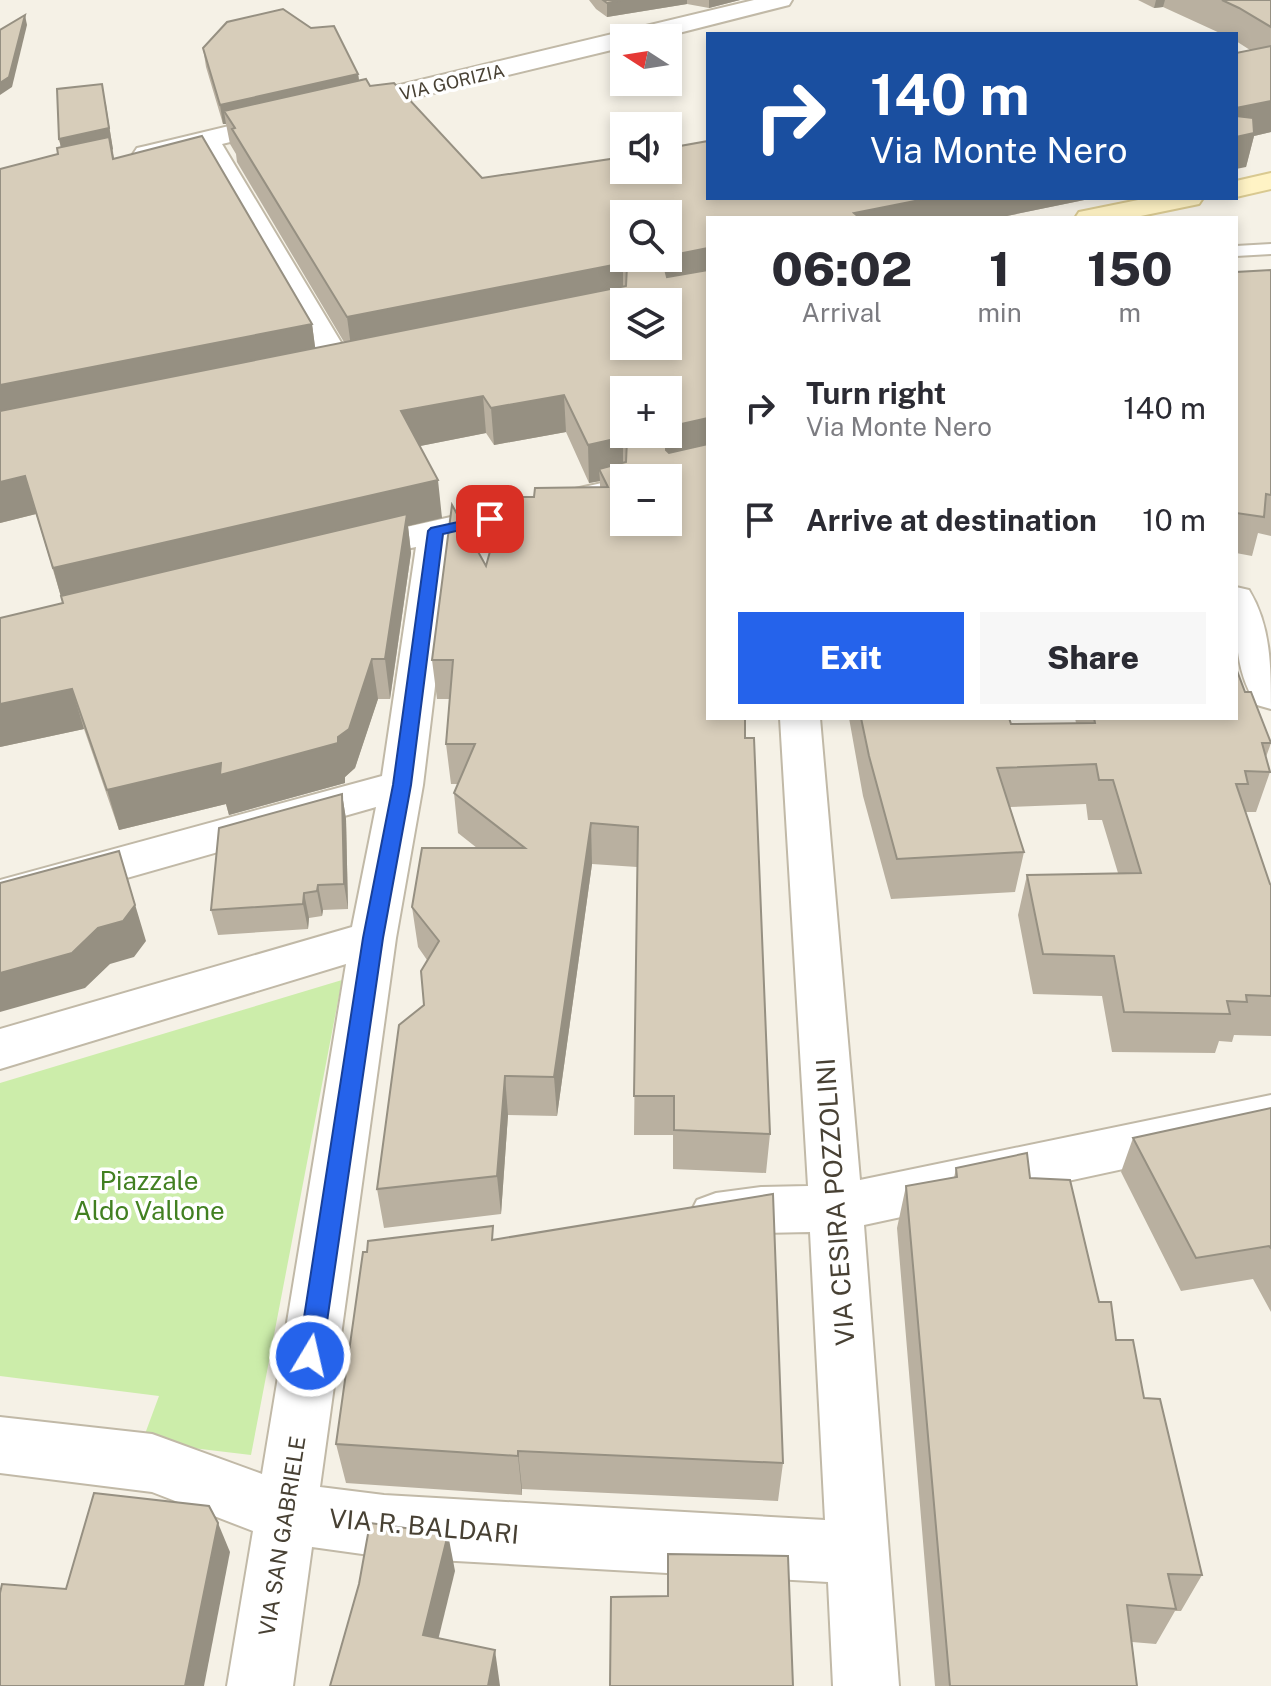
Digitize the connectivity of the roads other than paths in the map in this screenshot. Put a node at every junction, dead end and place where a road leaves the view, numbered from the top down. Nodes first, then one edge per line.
1 (781, 0) edge
2 (682, 25) edge
3 (610, 43) edge
4 (207, 140) junction
5 (118, 160) edge
6 (1179, 200) edge
7 (1099, 216) edge
8 (1271, 249) edge
9 (1238, 251) edge
10 (340, 369) edge
11 (610, 491) edge
12 (436, 531) junction
13 (376, 546) edge
14 (1271, 594) edge
15 (1238, 596) edge
16 (1238, 602) edge
17 (1271, 696) edge
18 (800, 720) edge
19 (402, 785) junction
20 (0, 897) edge
21 (373, 938) junction
22 (0, 1049) edge
23 (1271, 1116) edge
24 (836, 1208) junction
25 (668, 1221) edge
26 (0, 1445) edge
27 (285, 1513) junction
28 (857, 1553) junction
29 (260, 1686) edge
30 (866, 1686) edge

1 - 2 street
3 - 4 street, VIA GORIZIA
4 - 5 street, VIA GORIZIA
4 - 10 street
6 - 7 main road
8 - 9 lane
11 - 12 street
12 - 13 street
12 - 19 street, VIA SAN GABRIELE
14 - 15 street
16 - 17 street
18 - 24 street, VIA CESIRA POZZOLINI
19 - 20 street
19 - 21 street, VIA SAN GABRIELE
21 - 22 street
21 - 27 street, VIA SAN GABRIELE
23 - 24 street
24 - 25 street
24 - 28 street, VIA CESIRA POZZOLINI
26 - 27 street, VIA R. BALDARI
27 - 28 street, VIA R. BALDARI
27 - 29 street, VIA SAN GABRIELE
28 - 30 street, VIA CESIRA POZZOLINI

